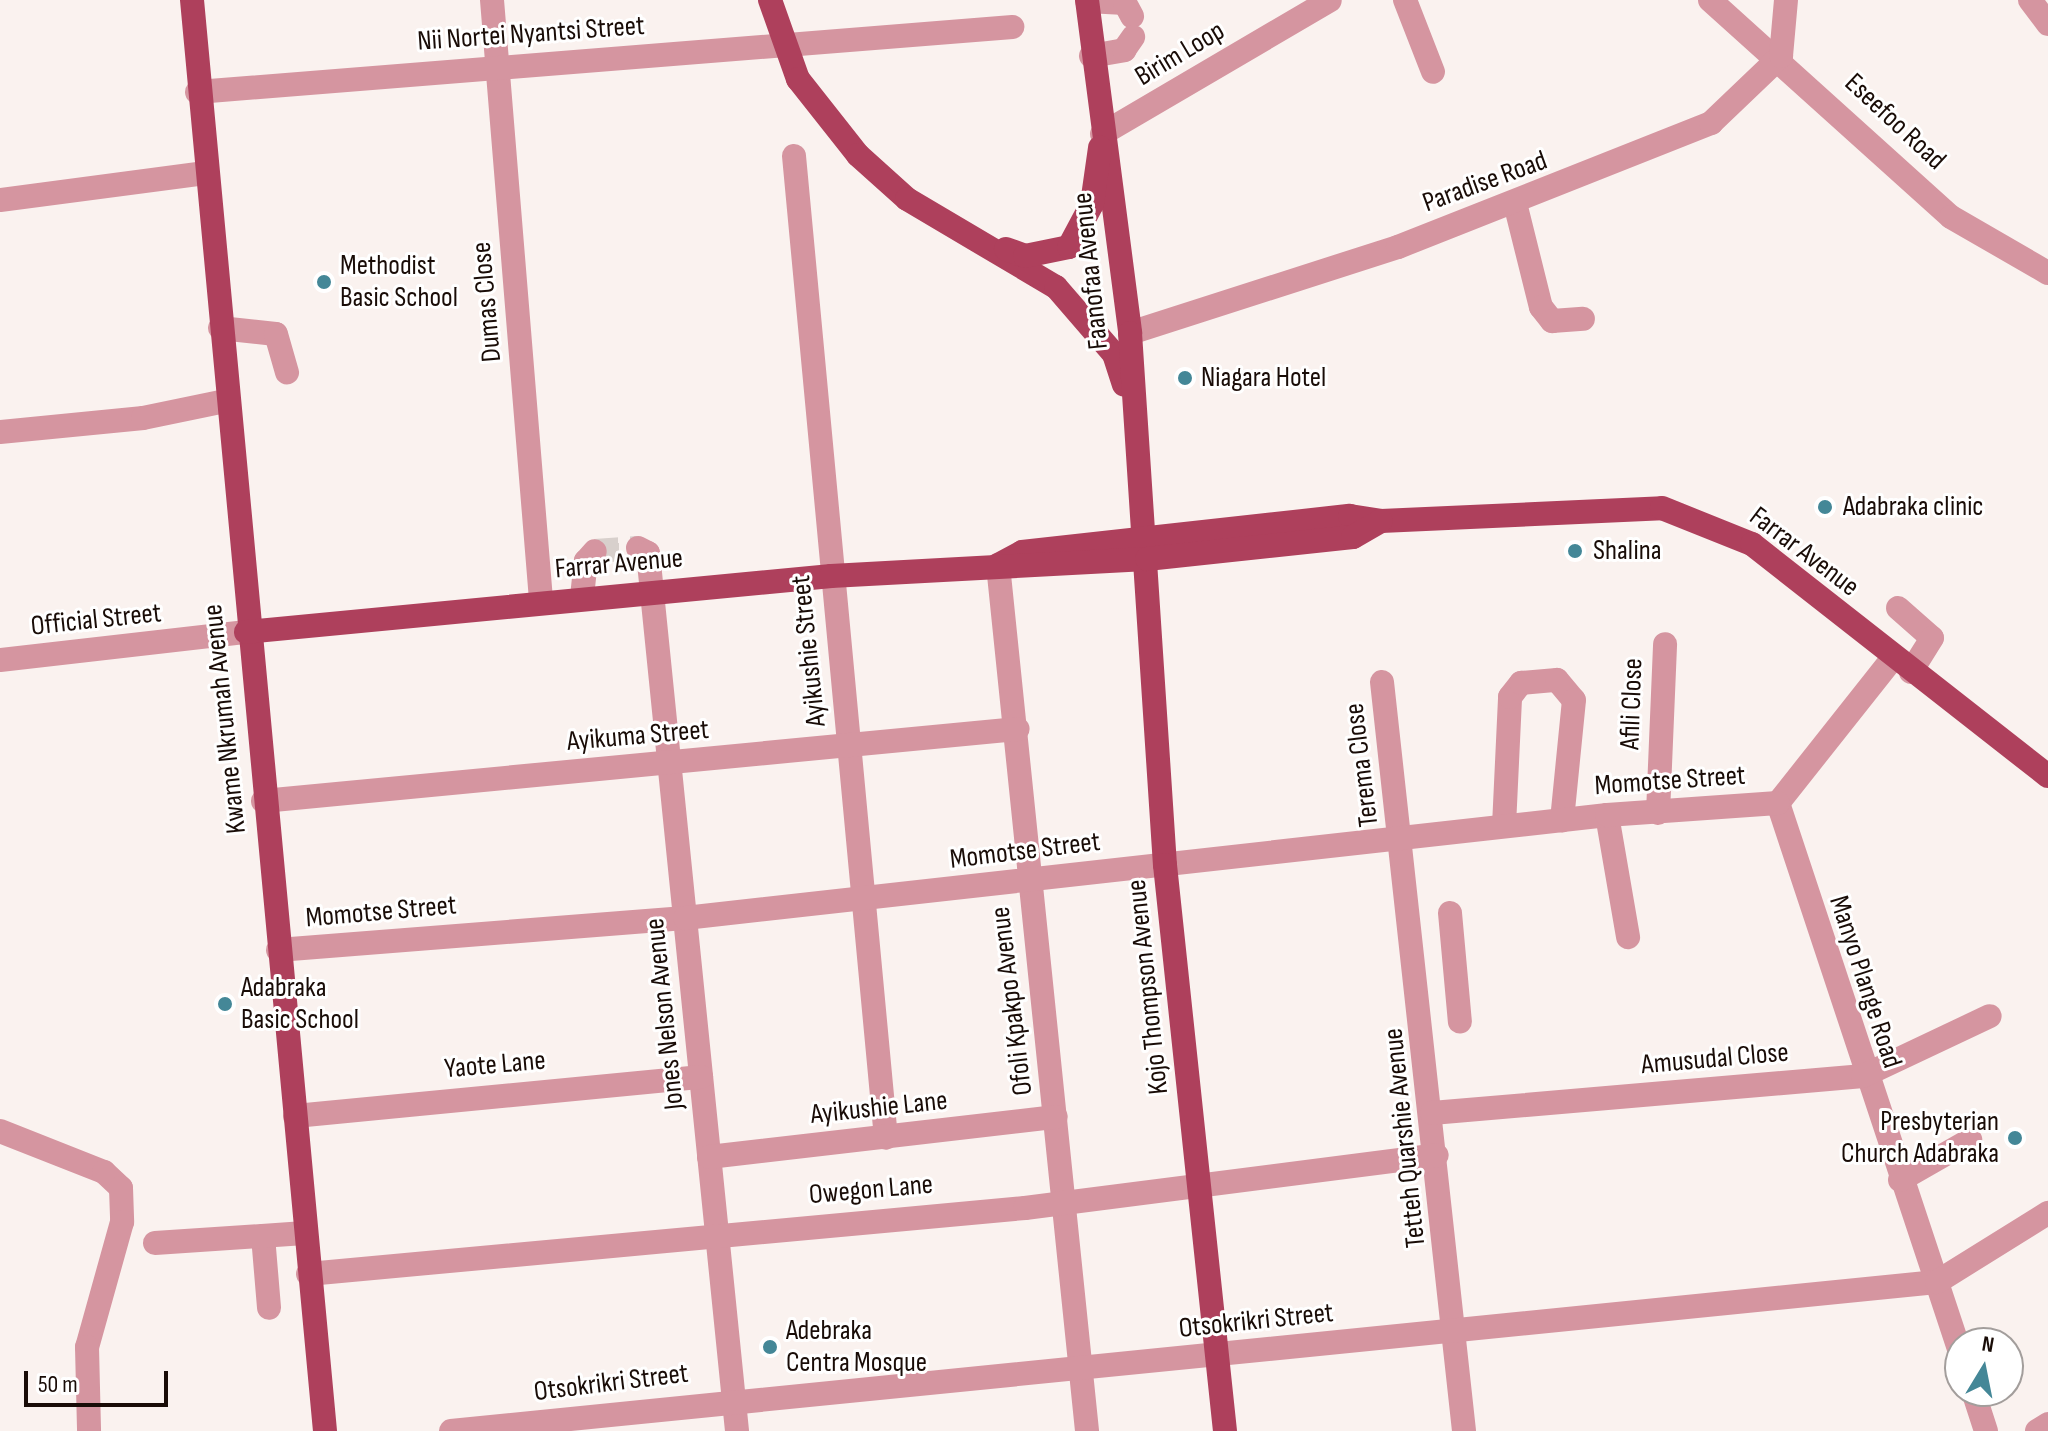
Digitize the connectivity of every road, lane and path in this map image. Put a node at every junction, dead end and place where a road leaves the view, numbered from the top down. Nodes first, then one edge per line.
1 (192, 0) edge
2 (492, 0) edge
3 (770, 0) edge
4 (1330, 0) edge
5 (1405, 0) edge
6 (1710, 0) edge
7 (1786, 0) edge
8 (2030, 0) edge
9 (1087, 1) edge
10 (2048, 24) edge
11 (1012, 27) dead end
12 (787, 47) junction
13 (1091, 56) junction
14 (1781, 56) junction
15 (497, 65) junction
16 (1433, 72) dead end
17 (197, 92) junction
18 (1102, 134) junction
19 (794, 156) dead end
20 (205, 173) junction
21 (0, 200) edge
22 (1515, 203) junction
23 (977, 240) junction
24 (2048, 273) edge
25 (1583, 319) dead end
26 (220, 328) junction
27 (1130, 333) junction
28 (287, 372) dead end
29 (225, 401) junction
30 (1130, 402) junction
31 (0, 432) edge
32 (638, 548) dead end
33 (1146, 548) junction
34 (595, 551) dead end
35 (998, 565) junction
36 (831, 576) junction
37 (650, 592) junction
38 (582, 597) junction
39 (541, 600) junction
40 (1898, 608) dead end
41 (246, 632) junction
42 (1665, 644) dead end
43 (0, 660) edge
44 (1901, 665) junction
45 (1382, 682) dead end
46 (1018, 729) junction
47 (849, 744) junction
48 (669, 764) junction
49 (2048, 776) edge
50 (263, 801) junction
51 (1778, 803) junction
52 (1658, 813) junction
53 (1607, 815) junction
54 (1562, 820) junction
55 (1504, 826) junction
56 (1401, 840) junction
57 (1165, 865) junction
58 (1029, 883) junction
59 (863, 898) junction
60 (1450, 913) dead end
61 (685, 918) junction
62 (1628, 937) dead end
63 (278, 950) junction
64 (1455, 972) junction
65 (1419, 974) junction
66 (1990, 1016) dead end
67 (1460, 1022) dead end
68 (1863, 1076) junction
69 (701, 1077) junction
70 (1432, 1113) junction
71 (295, 1116) junction
72 (1056, 1117) junction
73 (0, 1131) edge
74 (886, 1138) junction
75 (1970, 1140) dead end
76 (1437, 1155) junction
77 (709, 1157) junction
78 (1900, 1180) junction
79 (1200, 1189) junction
80 (1066, 1202) junction
81 (2048, 1213) edge
82 (305, 1233) junction
83 (713, 1233) junction
84 (263, 1236) junction
85 (155, 1243) dead end
86 (308, 1274) junction
87 (1937, 1282) junction
88 (269, 1308) dead end
89 (1952, 1327) edge
90 (1454, 1329) junction
91 (1216, 1356) junction
92 (1081, 1367) junction
93 (734, 1398) junction
94 (1978, 1407) edge
95 (2048, 1424) edge
96 (89, 1431) edge
97 (325, 1431) edge
98 (451, 1431) edge
99 (737, 1431) edge
100 (1087, 1431) edge
101 (1225, 1431) edge
102 (1464, 1431) edge
103 (1986, 1431) edge
104 (2037, 1431) edge

1 - 17 main road, Kwame Nkrumah Avenue
2 - 15 street, Dumas Close
3 - 12 main road
4 - 18 street, Birim Loop
5 - 16 street
6 - 14 street, Eseefoo Road
7 - 14 street
8 - 10 street
9 - 13 main road, Faanofaa Avenue
9 - 13 street
11 - 12 street, Nii Nortei Nyantsi Street
12 - 15 street, Nii Nortei Nyantsi Street
12 - 23 main road
13 - 18 main road, Faanofaa Avenue
14 - 22 street, Paradise Road
14 - 24 street, Eseefoo Road
15 - 17 street, Nii Nortei Nyantsi Street
15 - 39 street, Dumas Close
17 - 20 main road, Kwame Nkrumah Avenue
18 - 23 main road
18 - 27 main road, Faanofaa Avenue
19 - 36 street, Ayikushie Street
20 - 21 street
20 - 26 main road, Kwame Nkrumah Avenue
22 - 25 street
22 - 27 street, Paradise Road
23 - 30 main road
26 - 28 street
26 - 29 main road, Kwame Nkrumah Avenue
27 - 30 main road, Faanofaa Avenue
29 - 31 street
29 - 41 main road, Kwame Nkrumah Avenue
30 - 33 main road, Faanofaa Avenue
32 - 37 street, Jones Nelson Avenue
33 - 35 main road, Farrar Avenue
33 - 44 main road, Farrar Avenue
33 - 57 main road, Kojo Thompson Avenue
34 - 38 street
35 - 36 main road, Farrar Avenue
35 - 46 street, Ofoli Kpakpo Avenue
36 - 37 main road, Farrar Avenue
36 - 47 street, Ayikushie Street
37 - 38 main road, Farrar Avenue
37 - 48 street, Jones Nelson Avenue
38 - 39 main road, Farrar Avenue
39 - 41 main road, Farrar Avenue
40 - 44 street
41 - 43 street, Official Street
41 - 50 main road, Kwame Nkrumah Avenue
42 - 52 street, Afili Close
44 - 49 main road, Farrar Avenue
44 - 51 street
45 - 56 street, Terema Close
46 - 47 street, Ayikuma Street
46 - 58 street, Ofoli Kpakpo Avenue
47 - 48 street, Ayikuma Street
47 - 59 street, Ayikushie Street
48 - 50 street, Ayikuma Street
48 - 61 street, Jones Nelson Avenue
50 - 63 main road, Kwame Nkrumah Avenue
51 - 52 street, Momotse Street
51 - 68 street, Manyo Plange Road
52 - 53 street, Momotse Street
53 - 54 street, Momotse Street
53 - 62 street
54 - 55 street, Momotse Street
54 - 55 street
55 - 56 street, Momotse Street
56 - 57 street, Momotse Street
56 - 65 street, Tetteh Quarshie Avenue
57 - 58 street, Momotse Street
57 - 79 main road, Kojo Thompson Avenue
58 - 59 street, Momotse Street
58 - 72 street, Ofoli Kpakpo Avenue
59 - 61 street, Momotse Street
59 - 74 street, Ayikushie Street
60 - 64 street
61 - 63 street, Momotse Street
61 - 69 street, Jones Nelson Avenue
63 - 71 main road, Kwame Nkrumah Avenue
64 - 65 street
64 - 67 street
65 - 70 street, Tetteh Quarshie Avenue
66 - 68 street, Amusudal Close
68 - 70 street, Amusudal Close
68 - 78 street, Manyo Plange Road
69 - 71 street, Yaote Lane
69 - 77 street, Jones Nelson Avenue
70 - 76 street, Tetteh Quarshie Avenue
71 - 82 main road, Kwame Nkrumah Avenue
72 - 74 street, Ayikushie Lane
72 - 80 street, Ofoli Kpakpo Avenue
73 - 96 street
74 - 77 street, Ayikushie Lane
75 - 78 street
76 - 79 street, Owegon Lane
76 - 90 street, Tetteh Quarshie Avenue
77 - 83 street, Jones Nelson Avenue
78 - 87 street, Manyo Plange Road
79 - 80 street, Owegon Lane
79 - 91 main road, Kojo Thompson Avenue
80 - 83 street, Owegon Lane
80 - 92 street, Ofoli Kpakpo Avenue
81 - 87 street, Otsokrikri Street
82 - 84 street
82 - 86 main road, Kwame Nkrumah Avenue
83 - 86 street, Owegon Lane
83 - 93 street, Jones Nelson Avenue
84 - 85 street
84 - 88 street
86 - 97 main road, Kwame Nkrumah Avenue
87 - 89 street, Manyo Plange Road
87 - 90 street, Otsokrikri Street
90 - 91 street, Otsokrikri Street
90 - 102 street, Tetteh Quarshie Avenue
91 - 92 street, Otsokrikri Street
91 - 101 main road, Kojo Thompson Avenue
92 - 93 street, Otsokrikri Street
92 - 100 street, Ofoli Kpakpo Avenue
93 - 98 street, Otsokrikri Street
93 - 99 street, Jones Nelson Avenue
94 - 103 street
95 - 104 street

